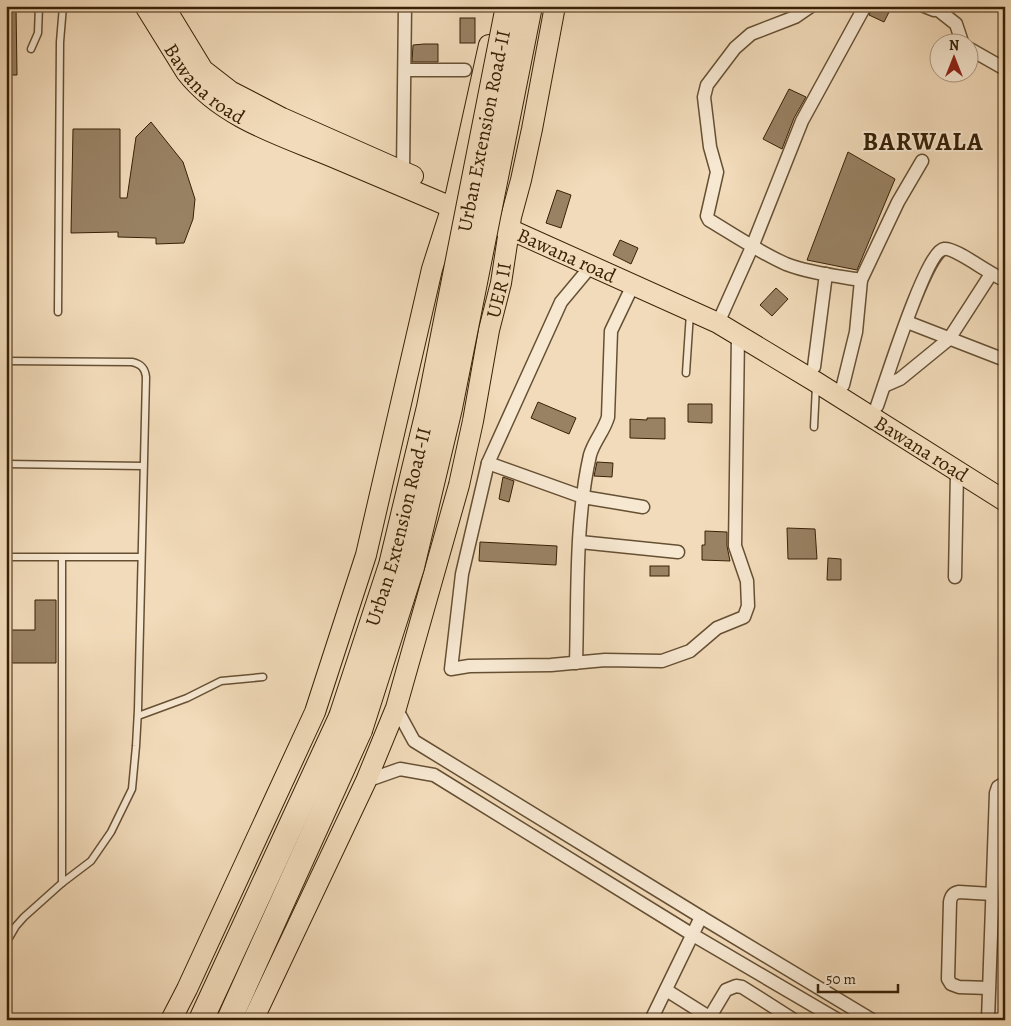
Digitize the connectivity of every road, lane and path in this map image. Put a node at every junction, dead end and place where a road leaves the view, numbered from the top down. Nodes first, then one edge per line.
1 (39, 6) edge
2 (63, 6) edge
3 (145, 6) edge
4 (164, 6) edge
5 (405, 6) edge
6 (497, 6) edge
7 (508, 6) edge
8 (530, 6) edge
9 (555, 6) edge
10 (811, 6) edge
11 (865, 6) edge
12 (924, 6) edge
13 (938, 8) edge
14 (959, 32) edge
15 (31, 49) dead end
16 (978, 54) edge
17 (1005, 69) edge
18 (405, 70) junction
19 (465, 70) dead end
20 (922, 161) dead end
21 (403, 172) junction
22 (453, 201) junction
23 (510, 223) junction
24 (752, 247) junction
25 (591, 266) junction
26 (826, 274) junction
27 (991, 274) junction
28 (861, 280) junction
29 (1005, 280) edge
30 (633, 285) junction
31 (690, 309) junction
32 (58, 312) dead end
33 (721, 318) junction
34 (907, 322) junction
35 (738, 335) junction
36 (950, 339) junction
37 (1005, 360) edge
38 (6, 361) edge
39 (686, 373) dead end
40 (815, 375) junction
41 (843, 385) junction
42 (884, 386) junction
43 (876, 406) junction
44 (814, 427) dead end
45 (488, 462) junction
46 (6, 464) edge
47 (143, 466) junction
48 (957, 472) junction
49 (1005, 485) edge
50 (583, 497) junction
51 (1005, 501) edge
52 (644, 507) dead end
53 (580, 542) junction
54 (678, 552) dead end
55 (6, 557) edge
56 (141, 557) junction
57 (62, 558) junction
58 (955, 577) dead end
59 (576, 663) junction
60 (263, 677) dead end
61 (396, 708) junction
62 (138, 716) junction
63 (351, 724) junction
64 (366, 781) junction
65 (1005, 783) edge
66 (1000, 823) edge
67 (62, 883) junction
68 (992, 894) junction
69 (701, 917) junction
70 (693, 935) junction
71 (6, 943) edge
72 (989, 988) junction
73 (666, 990) junction
74 (710, 1019) edge
75 (170, 1020) edge
76 (201, 1020) edge
77 (229, 1020) edge
78 (252, 1020) edge
79 (651, 1020) edge
80 (794, 1020) edge
81 (838, 1020) edge
82 (872, 1020) edge
83 (988, 1020) edge

1 - 15 lane
2 - 32 lane
3 - 22 main road, Bawana road
4 - 21 main road, Bawana road
5 - 18 street
6 - 22 main road
7 - 63 highway, Urban Extension Road-II, bridge
8 - 63 highway, Urban Extension Road-II, bridge
9 - 23 main road, UER II
10 - 24 street
11 - 24 street
12 - 13 street
13 - 14 street
16 - 17 street
18 - 19 street
18 - 21 street
20 - 28 street
21 - 22 main road, Bawana road
22 - 23 main road, Bawana road
22 - 75 main road
23 - 25 main road, Bawana road
23 - 33 main road, Bawana road
23 - 61 main road, UER II
24 - 26 street
24 - 33 street
25 - 30 main road, Bawana road
25 - 45 street
26 - 28 street
26 - 40 street
27 - 29 street
27 - 34 street
27 - 36 street
28 - 41 street
30 - 31 main road, Bawana road
30 - 50 street
31 - 33 main road, Bawana road
31 - 39 lane
33 - 35 main road, Bawana road
33 - 40 main road, Bawana road
34 - 36 street
34 - 42 street
35 - 40 main road, Bawana road
35 - 59 street
36 - 37 street
36 - 42 street
38 - 47 lane
40 - 41 main road, Bawana road
40 - 44 lane
40 - 48 main road, Bawana road
41 - 43 main road, Bawana road
42 - 43 street
43 - 49 main road, Bawana road
45 - 50 street
45 - 59 street
46 - 47 lane
47 - 56 lane
48 - 51 main road, Bawana road
48 - 58 street
50 - 52 street
50 - 53 street
53 - 54 street
53 - 59 street
55 - 57 lane
56 - 57 lane
56 - 62 lane
57 - 67 lane
60 - 62 lane
61 - 64 main road, UER II
61 - 69 street
62 - 67 lane
63 - 76 highway, Urban Extension Road-II
63 - 77 highway, Urban Extension Road-II
64 - 70 street
64 - 78 main road, UER II
65 - 66 street
66 - 68 street
67 - 71 lane
68 - 72 street
68 - 72 street
69 - 70 street
69 - 82 street
70 - 73 street
70 - 81 street
72 - 83 street
73 - 74 street
73 - 79 street
74 - 80 street

